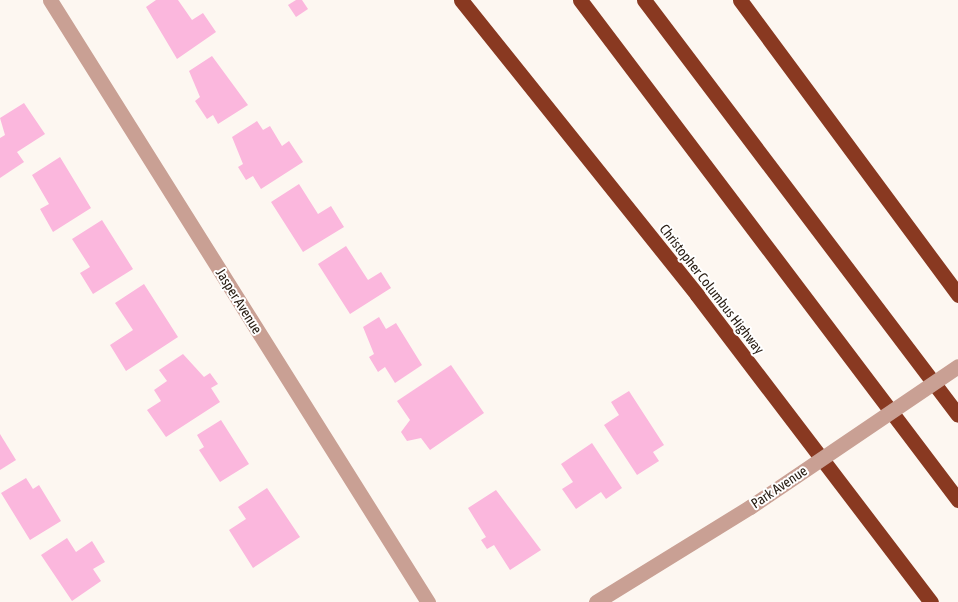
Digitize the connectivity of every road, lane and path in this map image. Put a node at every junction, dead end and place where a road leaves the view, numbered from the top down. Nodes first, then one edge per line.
1 (50, 0) edge
2 (461, 0) edge
3 (580, 0) edge
4 (644, 0) edge
5 (740, 0) edge
6 (958, 295) edge
7 (958, 366) edge
8 (958, 415) edge
9 (958, 500) edge
10 (428, 602) edge
11 (596, 602) edge
12 (931, 602) edge

1 - 10 street, Jasper Avenue
2 - 12 highway, Christopher Columbus Highway
3 - 9 highway
4 - 8 highway
5 - 6 highway
7 - 11 street, Park Avenue, bridge

